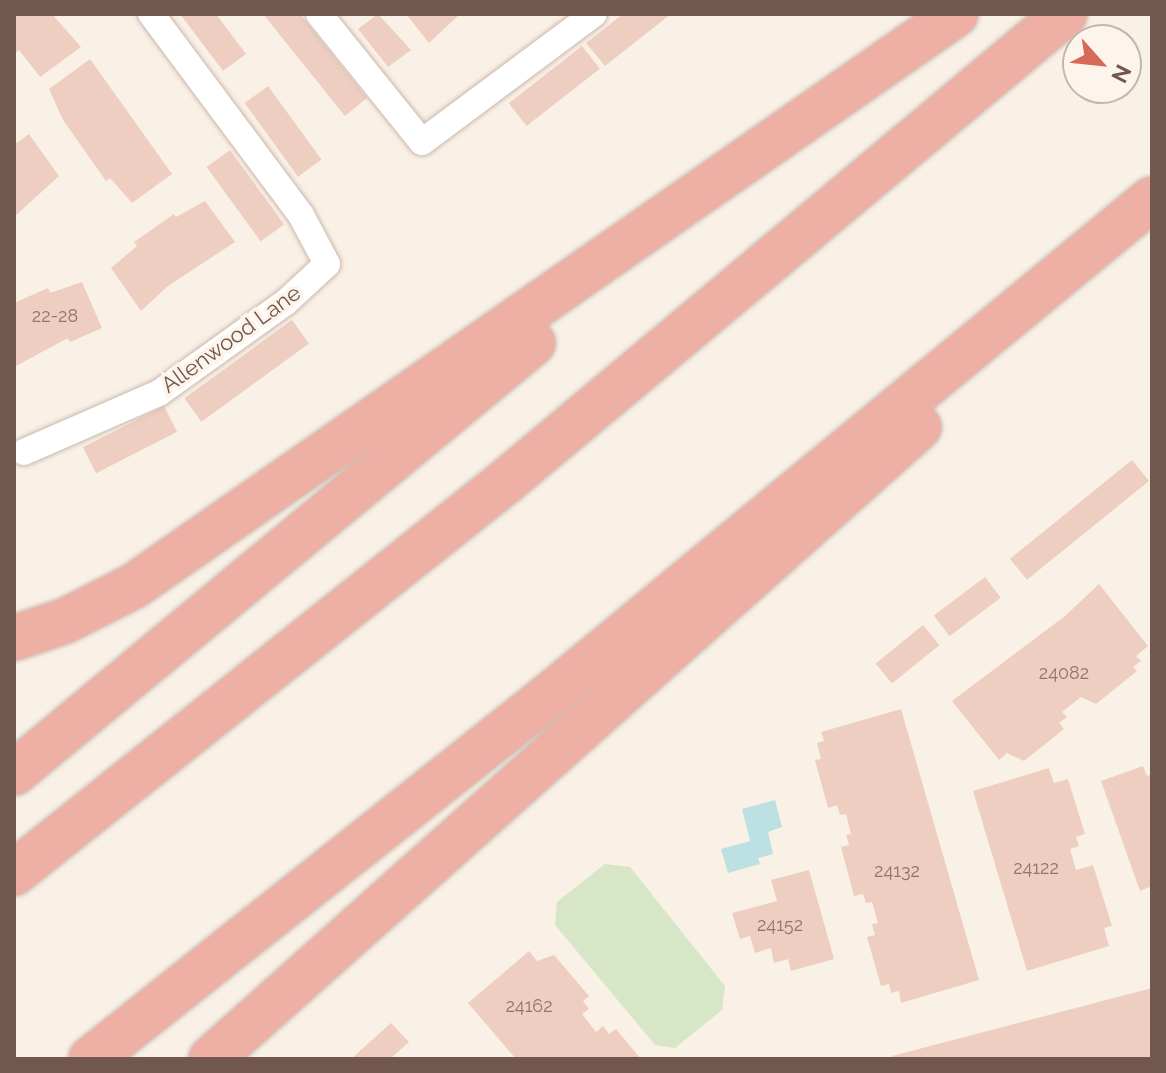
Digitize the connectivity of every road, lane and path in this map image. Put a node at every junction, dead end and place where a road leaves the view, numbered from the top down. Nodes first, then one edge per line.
1 (151, 14) edge
2 (319, 14) edge
3 (594, 14) edge
4 (956, 14) edge
5 (1065, 14) edge
6 (753, 159) junction
7 (1152, 199) edge
8 (1152, 210) edge
9 (24, 452) dead end
10 (14, 638) edge
11 (14, 773) edge
12 (14, 873) edge
13 (91, 1059) edge
14 (211, 1059) edge

1 - 9 street, Allenwood Lane
2 - 3 street
4 - 6 highway
5 - 12 highway
6 - 10 highway
6 - 11 highway
7 - 13 highway
8 - 14 highway

